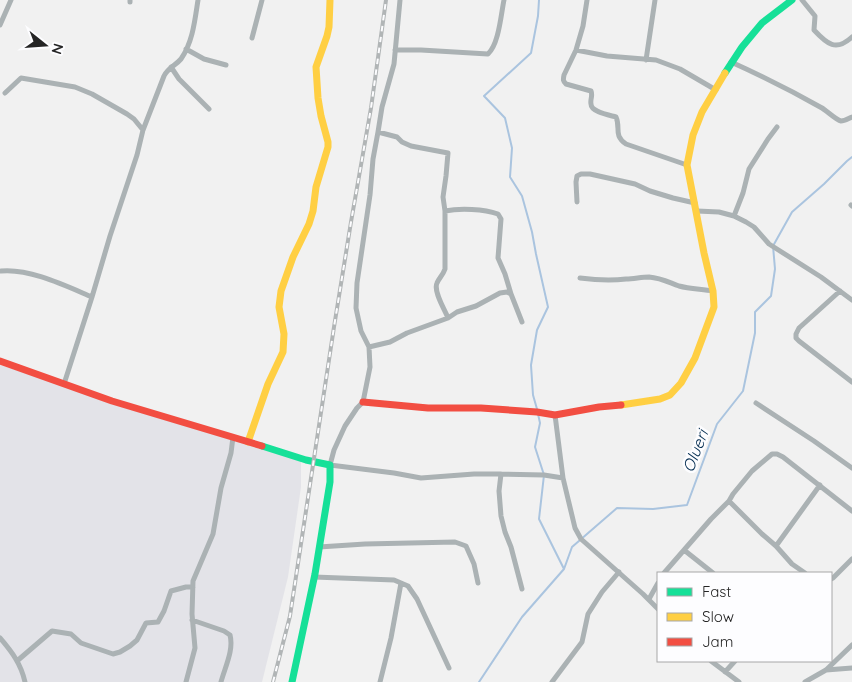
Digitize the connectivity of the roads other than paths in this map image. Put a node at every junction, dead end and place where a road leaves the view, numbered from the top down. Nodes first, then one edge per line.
1 (12, 0) edge
2 (198, 0) edge
3 (262, 0) edge
4 (330, 0) edge
5 (400, 0) edge
6 (504, 0) edge
7 (588, 0) edge
8 (655, 0) edge
9 (792, 0) edge
10 (802, 0) edge
11 (0, 25) edge
12 (852, 37) edge
13 (252, 38) dead end
14 (186, 49) junction
15 (395, 50) junction
16 (576, 50) junction
17 (646, 60) junction
18 (731, 62) junction
19 (226, 65) dead end
20 (171, 67) junction
21 (716, 90) junction
22 (4, 93) dead end
23 (210, 109) dead end
24 (852, 117) edge
25 (777, 128) dead end
26 (143, 130) junction
27 (378, 132) junction
28 (687, 165) junction
29 (577, 202) dead end
30 (696, 207) junction
31 (445, 211) junction
32 (734, 216) junction
33 (1, 270) edge
34 (580, 278) dead end
35 (713, 291) junction
36 (840, 291) junction
37 (512, 294) junction
38 (92, 297) junction
39 (852, 300) edge
40 (448, 318) junction
41 (522, 322) dead end
42 (369, 347) junction
43 (0, 361) edge
44 (852, 382) edge
45 (64, 384) junction
46 (363, 402) junction
47 (756, 403) dead end
48 (555, 415) junction
49 (234, 437) junction
50 (248, 442) junction
51 (330, 466) junction
52 (852, 468) edge
53 (501, 474) junction
54 (563, 478) junction
55 (820, 485) junction
56 (729, 502) junction
57 (852, 511) edge
58 (776, 546) junction
59 (319, 547) junction
60 (684, 550) junction
61 (852, 559) edge
62 (619, 572) junction
63 (665, 572) edge
64 (712, 572) edge
65 (804, 572) edge
66 (314, 576) junction
67 (832, 578) edge
68 (401, 582) junction
69 (478, 583) dead end
70 (657, 585) edge
71 (193, 587) junction
72 (522, 588) dead end
73 (649, 600) junction
74 (657, 608) edge
75 (192, 620) junction
76 (0, 638) edge
77 (852, 645) edge
78 (17, 661) junction
79 (712, 662) edge
80 (734, 662) edge
81 (449, 668) dead end
82 (852, 668) edge
83 (826, 670) junction
84 (725, 672) junction
85 (25, 682) edge
86 (186, 682) edge
87 (221, 682) edge
88 (292, 682) edge
89 (380, 682) edge
90 (552, 682) edge
91 (739, 682) edge
92 (805, 682) edge

1 - 11 street
2 - 14 street
3 - 13 street
4 - 50 street
5 - 15 street
6 - 15 street
7 - 16 street
8 - 17 street
9 - 18 street
10 - 12 street
14 - 19 street
14 - 20 street
15 - 27 street
16 - 17 street
16 - 28 street
17 - 21 street
18 - 21 street
18 - 24 street
20 - 23 street
20 - 26 street
21 - 28 street
22 - 26 street
25 - 32 street
26 - 38 street
27 - 31 street
27 - 42 street
28 - 30 street
29 - 30 street
30 - 32 street
30 - 35 street
31 - 37 street
31 - 40 street
32 - 36 street
33 - 38 street
34 - 35 street
35 - 48 street
36 - 39 street
36 - 44 street
37 - 40 street
37 - 41 street
38 - 45 street
40 - 42 street
42 - 46 street
43 - 45 street
45 - 49 street
46 - 48 street
46 - 51 street
47 - 52 street
48 - 54 street
49 - 50 street
49 - 71 street
50 - 51 street
51 - 53 street
51 - 59 street
53 - 54 street
53 - 72 street
54 - 62 street
55 - 56 street
55 - 57 street
55 - 58 street
56 - 58 street
56 - 60 street
58 - 65 street
59 - 66 street
59 - 69 street
60 - 63 street
60 - 64 street
61 - 67 street
62 - 73 street
62 - 90 street
66 - 68 street
66 - 88 street
68 - 81 street
68 - 89 street
70 - 73 street
71 - 75 street
71 - 78 street
73 - 74 street
75 - 86 street
75 - 87 street
76 - 78 street
77 - 83 street
78 - 85 street
79 - 84 street
80 - 84 street
82 - 83 street
83 - 92 street
84 - 91 street

